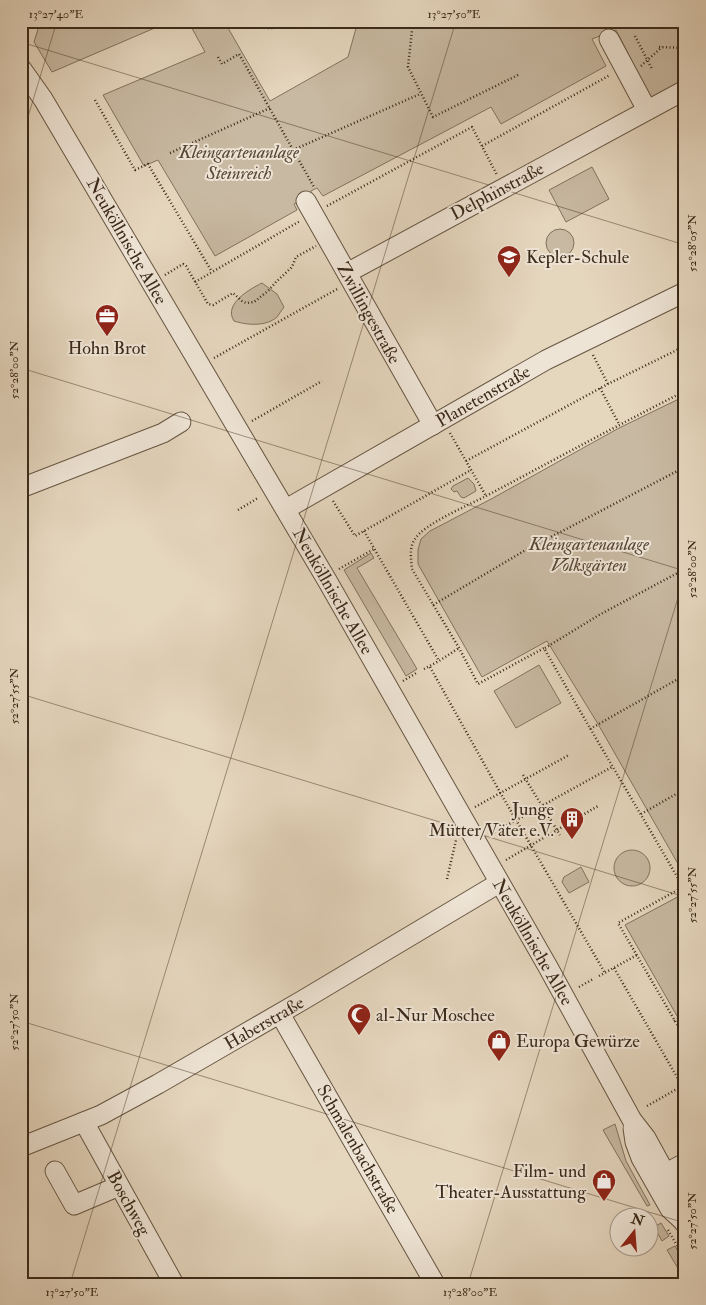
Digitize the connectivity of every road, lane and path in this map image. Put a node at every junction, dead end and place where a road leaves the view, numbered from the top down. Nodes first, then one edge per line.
1 (252, 21) edge
2 (286, 21) edge
3 (413, 21) edge
4 (450, 21) edge
5 (450, 29) dead end
6 (635, 36) dead end
7 (609, 39) dead end
8 (685, 48) edge
9 (218, 57) dead end
10 (648, 61) junction
11 (21, 68) edge
12 (652, 69) dead end
13 (636, 70) dead end
14 (614, 73) dead end
15 (520, 74) dead end
16 (685, 90) edge
17 (420, 94) junction
18 (95, 100) dead end
19 (270, 108) junction
20 (647, 110) junction
21 (482, 146) junction
22 (293, 150) junction
23 (170, 153) dead end
24 (504, 188) junction
25 (313, 204) junction
26 (320, 244) dead end
27 (212, 272) junction
28 (165, 275) dead end
29 (346, 279) junction
30 (195, 282) junction
31 (685, 292) edge
32 (685, 346) edge
33 (593, 355) dead end
34 (214, 358) dead end
35 (322, 381) dead end
36 (608, 384) junction
37 (600, 388) junction
38 (685, 391) edge
39 (181, 422) dead end
40 (250, 422) dead end
41 (619, 424) junction
42 (432, 425) junction
43 (450, 433) dead end
44 (466, 461) junction
45 (685, 467) edge
46 (471, 470) junction
47 (21, 488) edge
48 (486, 496) junction
49 (258, 498) dead end
50 (333, 501) dead end
51 (286, 509) junction
52 (238, 510) dead end
53 (364, 531) junction
54 (374, 549) junction
55 (339, 569) dead end
56 (685, 569) edge
57 (433, 605) junction
58 (459, 648) junction
59 (544, 648) junction
60 (439, 662) junction
61 (430, 667) junction
62 (424, 669) dead end
63 (418, 672) dead end
64 (685, 676) edge
65 (403, 681) dead end
66 (590, 729) junction
67 (569, 756) dead end
68 (612, 767) junction
69 (523, 775) dead end
70 (525, 780) junction
71 (685, 790) edge
72 (501, 794) junction
73 (541, 806) junction
74 (598, 806) dead end
75 (476, 807) dead end
76 (641, 814) junction
77 (516, 820) junction
78 (556, 830) junction
79 (560, 835) dead end
80 (456, 840) dead end
81 (476, 842) junction
82 (531, 846) junction
83 (506, 860) dead end
84 (447, 879) dead end
85 (499, 883) junction
86 (684, 887) edge
87 (637, 955) junction
88 (614, 968) junction
89 (605, 973) junction
90 (599, 976) dead end
91 (593, 979) dead end
92 (579, 987) dead end
93 (280, 1014) junction
94 (685, 1015) edge
95 (674, 1021) junction
96 (685, 1038) edge
97 (682, 1086) junction
98 (685, 1091) edge
99 (685, 1100) edge
100 (647, 1106) dead end
101 (685, 1110) edge
102 (84, 1122) junction
103 (21, 1147) edge
104 (685, 1163) edge
105 (55, 1171) dead end
106 (660, 1177) junction
107 (119, 1186) junction
108 (664, 1223) dead end
109 (684, 1223) edge
110 (685, 1259) edge
111 (174, 1284) edge
112 (435, 1284) edge

1 - 2 path
3 - 17 path
4 - 5 path
6 - 10 path
7 - 20 street
8 - 10 path
9 - 19 path
10 - 12 path
10 - 13 path
11 - 51 street, Neuköllnische Allee
14 - 21 path
15 - 17 path
16 - 20 street, Delphinstraße
17 - 22 path
18 - 27 path
19 - 22 path
19 - 23 path
20 - 24 street, Delphinstraße
21 - 24 path
21 - 25 path
22 - 25 path
24 - 29 street, Delphinstraße
25 - 27 path
25 - 29 street, Zwillingestraße
26 - 30 path
27 - 30 path
28 - 30 path
29 - 34 path
29 - 42 street, Zwillingestraße
31 - 42 street, Planetenstraße
32 - 36 path
33 - 36 path
35 - 40 path
36 - 37 path
37 - 41 path
37 - 44 path
38 - 41 path
39 - 47 street
41 - 48 path
42 - 51 street, Planetenstraße
43 - 44 path
44 - 46 path
45 - 57 path
46 - 48 path
46 - 53 path
48 - 57 path
49 - 52 path
50 - 53 path
51 - 81 street, Neuköllnische Allee
53 - 54 path
54 - 55 path
54 - 60 path
56 - 59 path
57 - 58 path
58 - 59 path
58 - 60 path
59 - 66 path
60 - 61 path
61 - 62 path
61 - 72 path
63 - 65 path
64 - 66 path
66 - 68 path
67 - 70 path
68 - 73 path
68 - 76 path
69 - 70 path
70 - 72 path
70 - 73 path
71 - 76 path
72 - 75 path
72 - 77 path
73 - 77 path
73 - 78 path
74 - 78 path
76 - 86 path
77 - 81 path
77 - 82 path
78 - 79 path
78 - 82 path
80 - 84 path
81 - 85 street, Neuköllnische Allee
82 - 83 path
82 - 89 path
85 - 93 street, Haberstraße
85 - 106 street, Neuköllnische Allee
86 - 87 path
87 - 88 path
87 - 95 path
88 - 89 path
88 - 97 path
89 - 90 path
91 - 92 path
93 - 102 street, Haberstraße
93 - 112 street, Schmalenbachstraße
94 - 95 path
95 - 96 path
97 - 98 path
97 - 100 path
99 - 101 path
102 - 103 street, Haberstraße
102 - 107 street, Boschweg
104 - 106 street
105 - 107 street
106 - 109 street, Neuköllnische Allee
107 - 111 street, Boschweg
108 - 110 path

